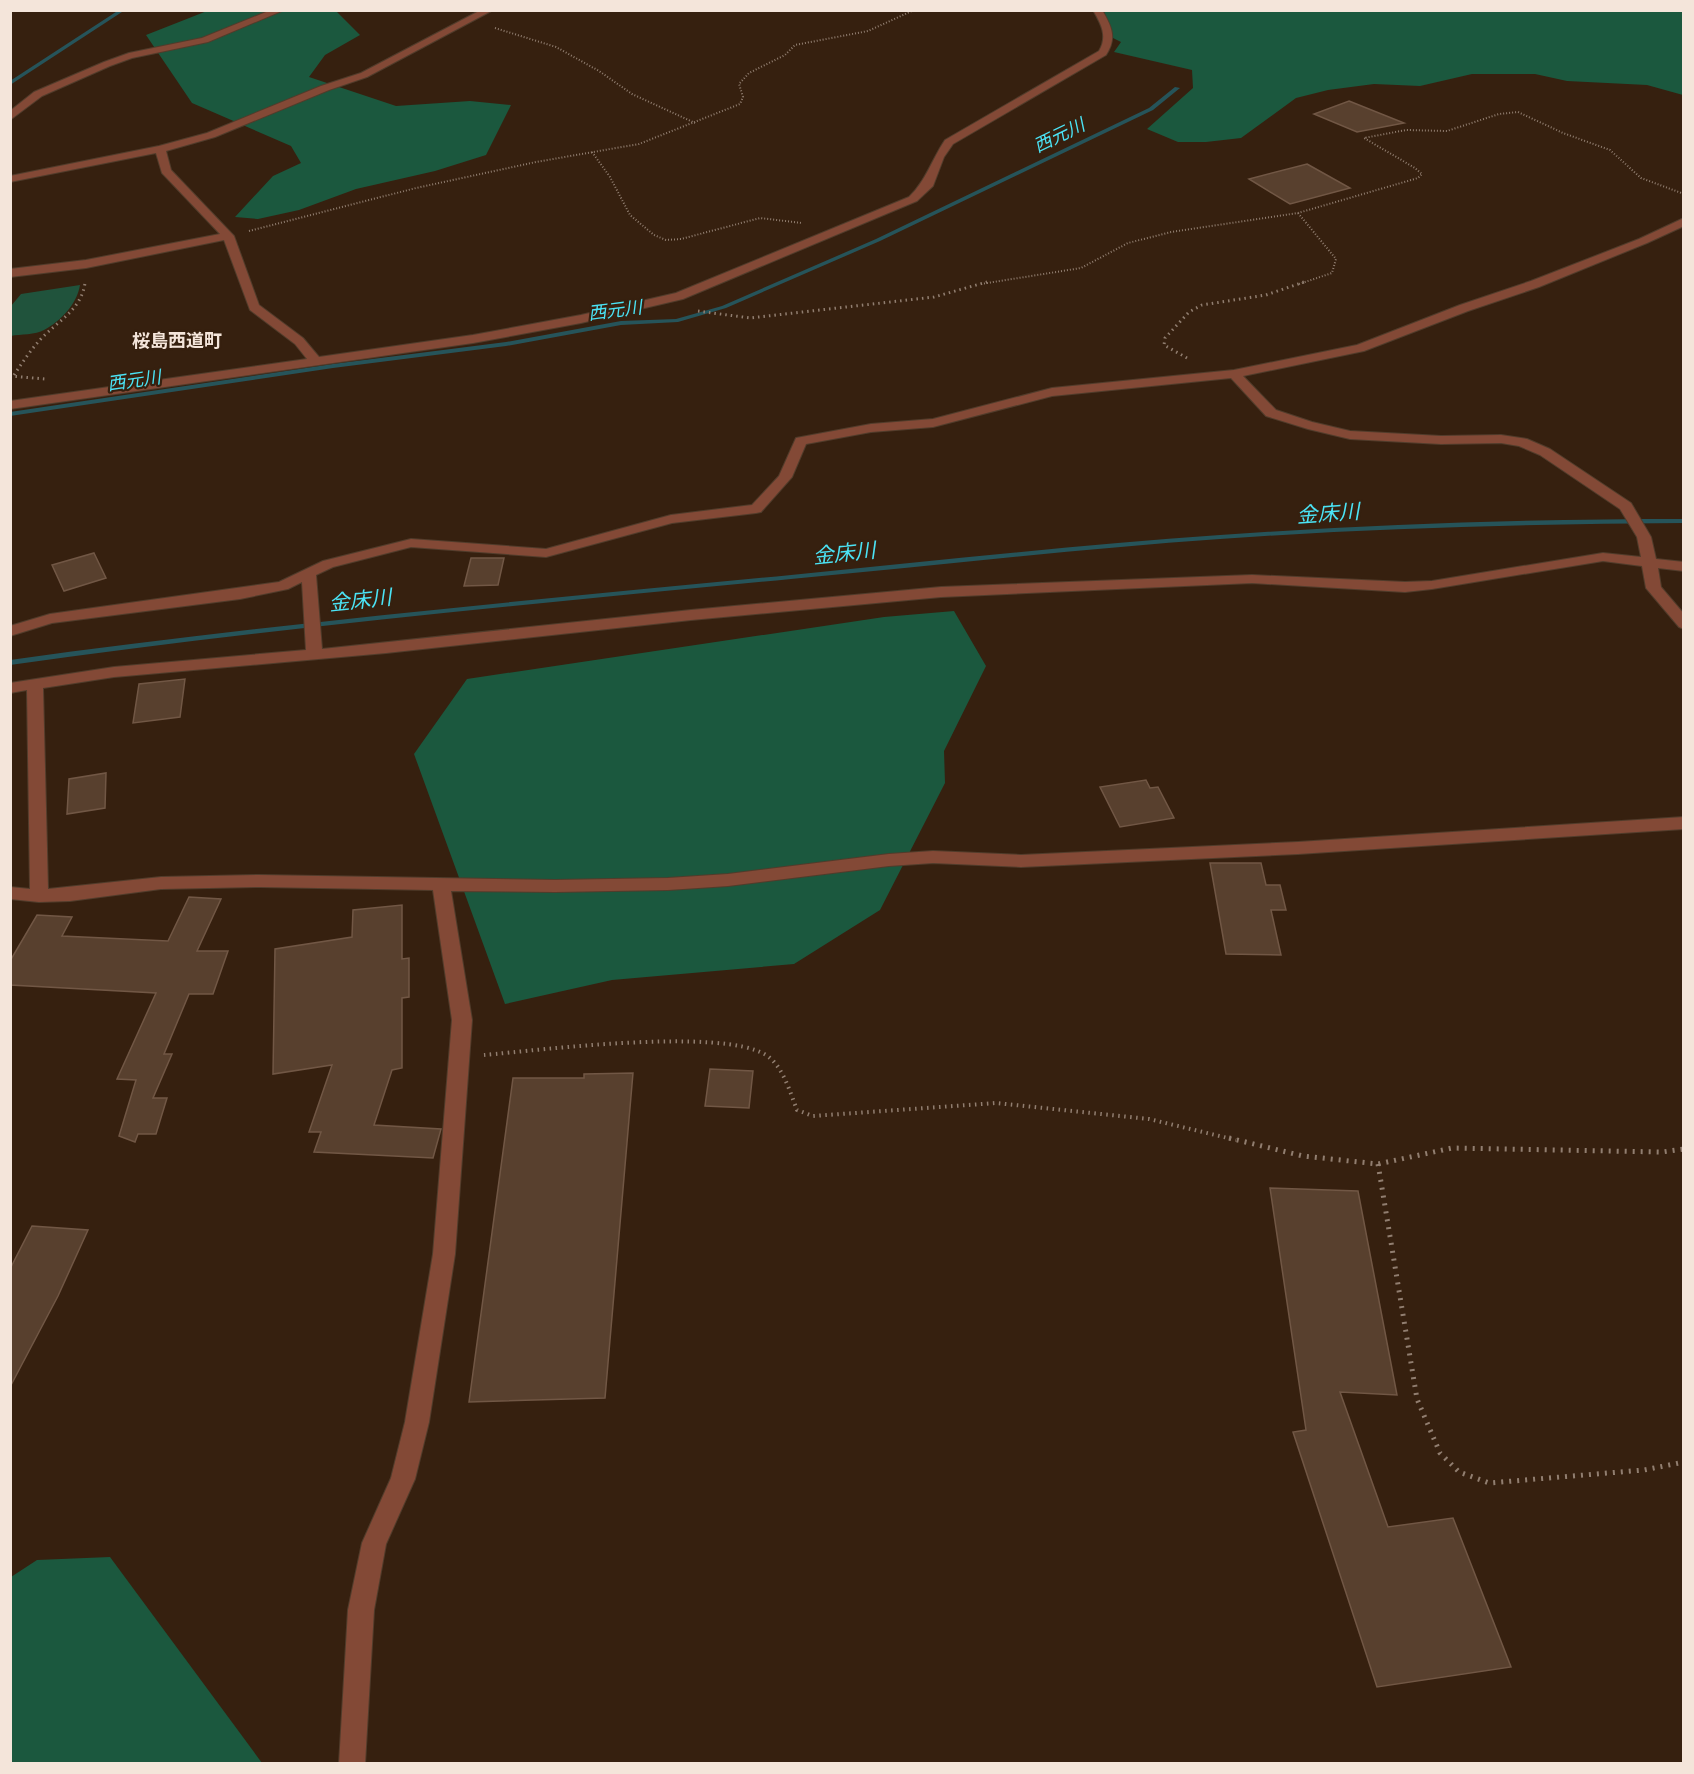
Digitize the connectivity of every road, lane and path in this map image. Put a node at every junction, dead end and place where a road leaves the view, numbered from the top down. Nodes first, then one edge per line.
1 (280, 10) edge
2 (489, 10) edge
3 (914, 10) edge
4 (1097, 10) edge
5 (468, 21) junction
6 (10, 117) edge
7 (695, 123) junction
8 (160, 149) junction
9 (592, 152) junction
10 (10, 178) edge
11 (1683, 194) edge
12 (1298, 213) junction
13 (1683, 221) edge
14 (841, 230) junction
15 (228, 236) junction
16 (86, 264) junction
17 (10, 273) edge
18 (716, 314) dead end
19 (316, 362) junction
20 (14, 375) dead end
21 (1229, 375) junction
22 (10, 405) edge
23 (1650, 562) junction
24 (1683, 567) edge
25 (309, 575) junction
26 (1683, 624) edge
27 (10, 631) edge
28 (314, 647) junction
29 (35, 684) junction
30 (10, 688) edge
31 (1683, 824) edge
32 (441, 884) junction
33 (10, 893) edge
34 (39, 896) junction
35 (460, 1057) junction
36 (1683, 1149) edge
37 (1378, 1164) junction
38 (1683, 1462) edge
39 (352, 1764) edge

1 - 6 street
2 - 5 street
3 - 7 path
4 - 14 street
5 - 7 path
5 - 8 street
7 - 9 path
8 - 10 street
8 - 15 street
9 - 14 path
9 - 15 path
11 - 12 path
12 - 18 path
12 - 21 path
13 - 21 street
14 - 19 street
15 - 16 street
15 - 19 street
16 - 17 street
16 - 20 path
19 - 22 street
21 - 23 street
21 - 25 street
23 - 24 street
23 - 26 street
23 - 28 street
25 - 27 street
25 - 28 street
28 - 29 street
29 - 30 street
29 - 34 street
31 - 32 street
32 - 34 street
32 - 35 street
33 - 34 street
35 - 37 path
35 - 39 street
36 - 37 path
37 - 38 path

